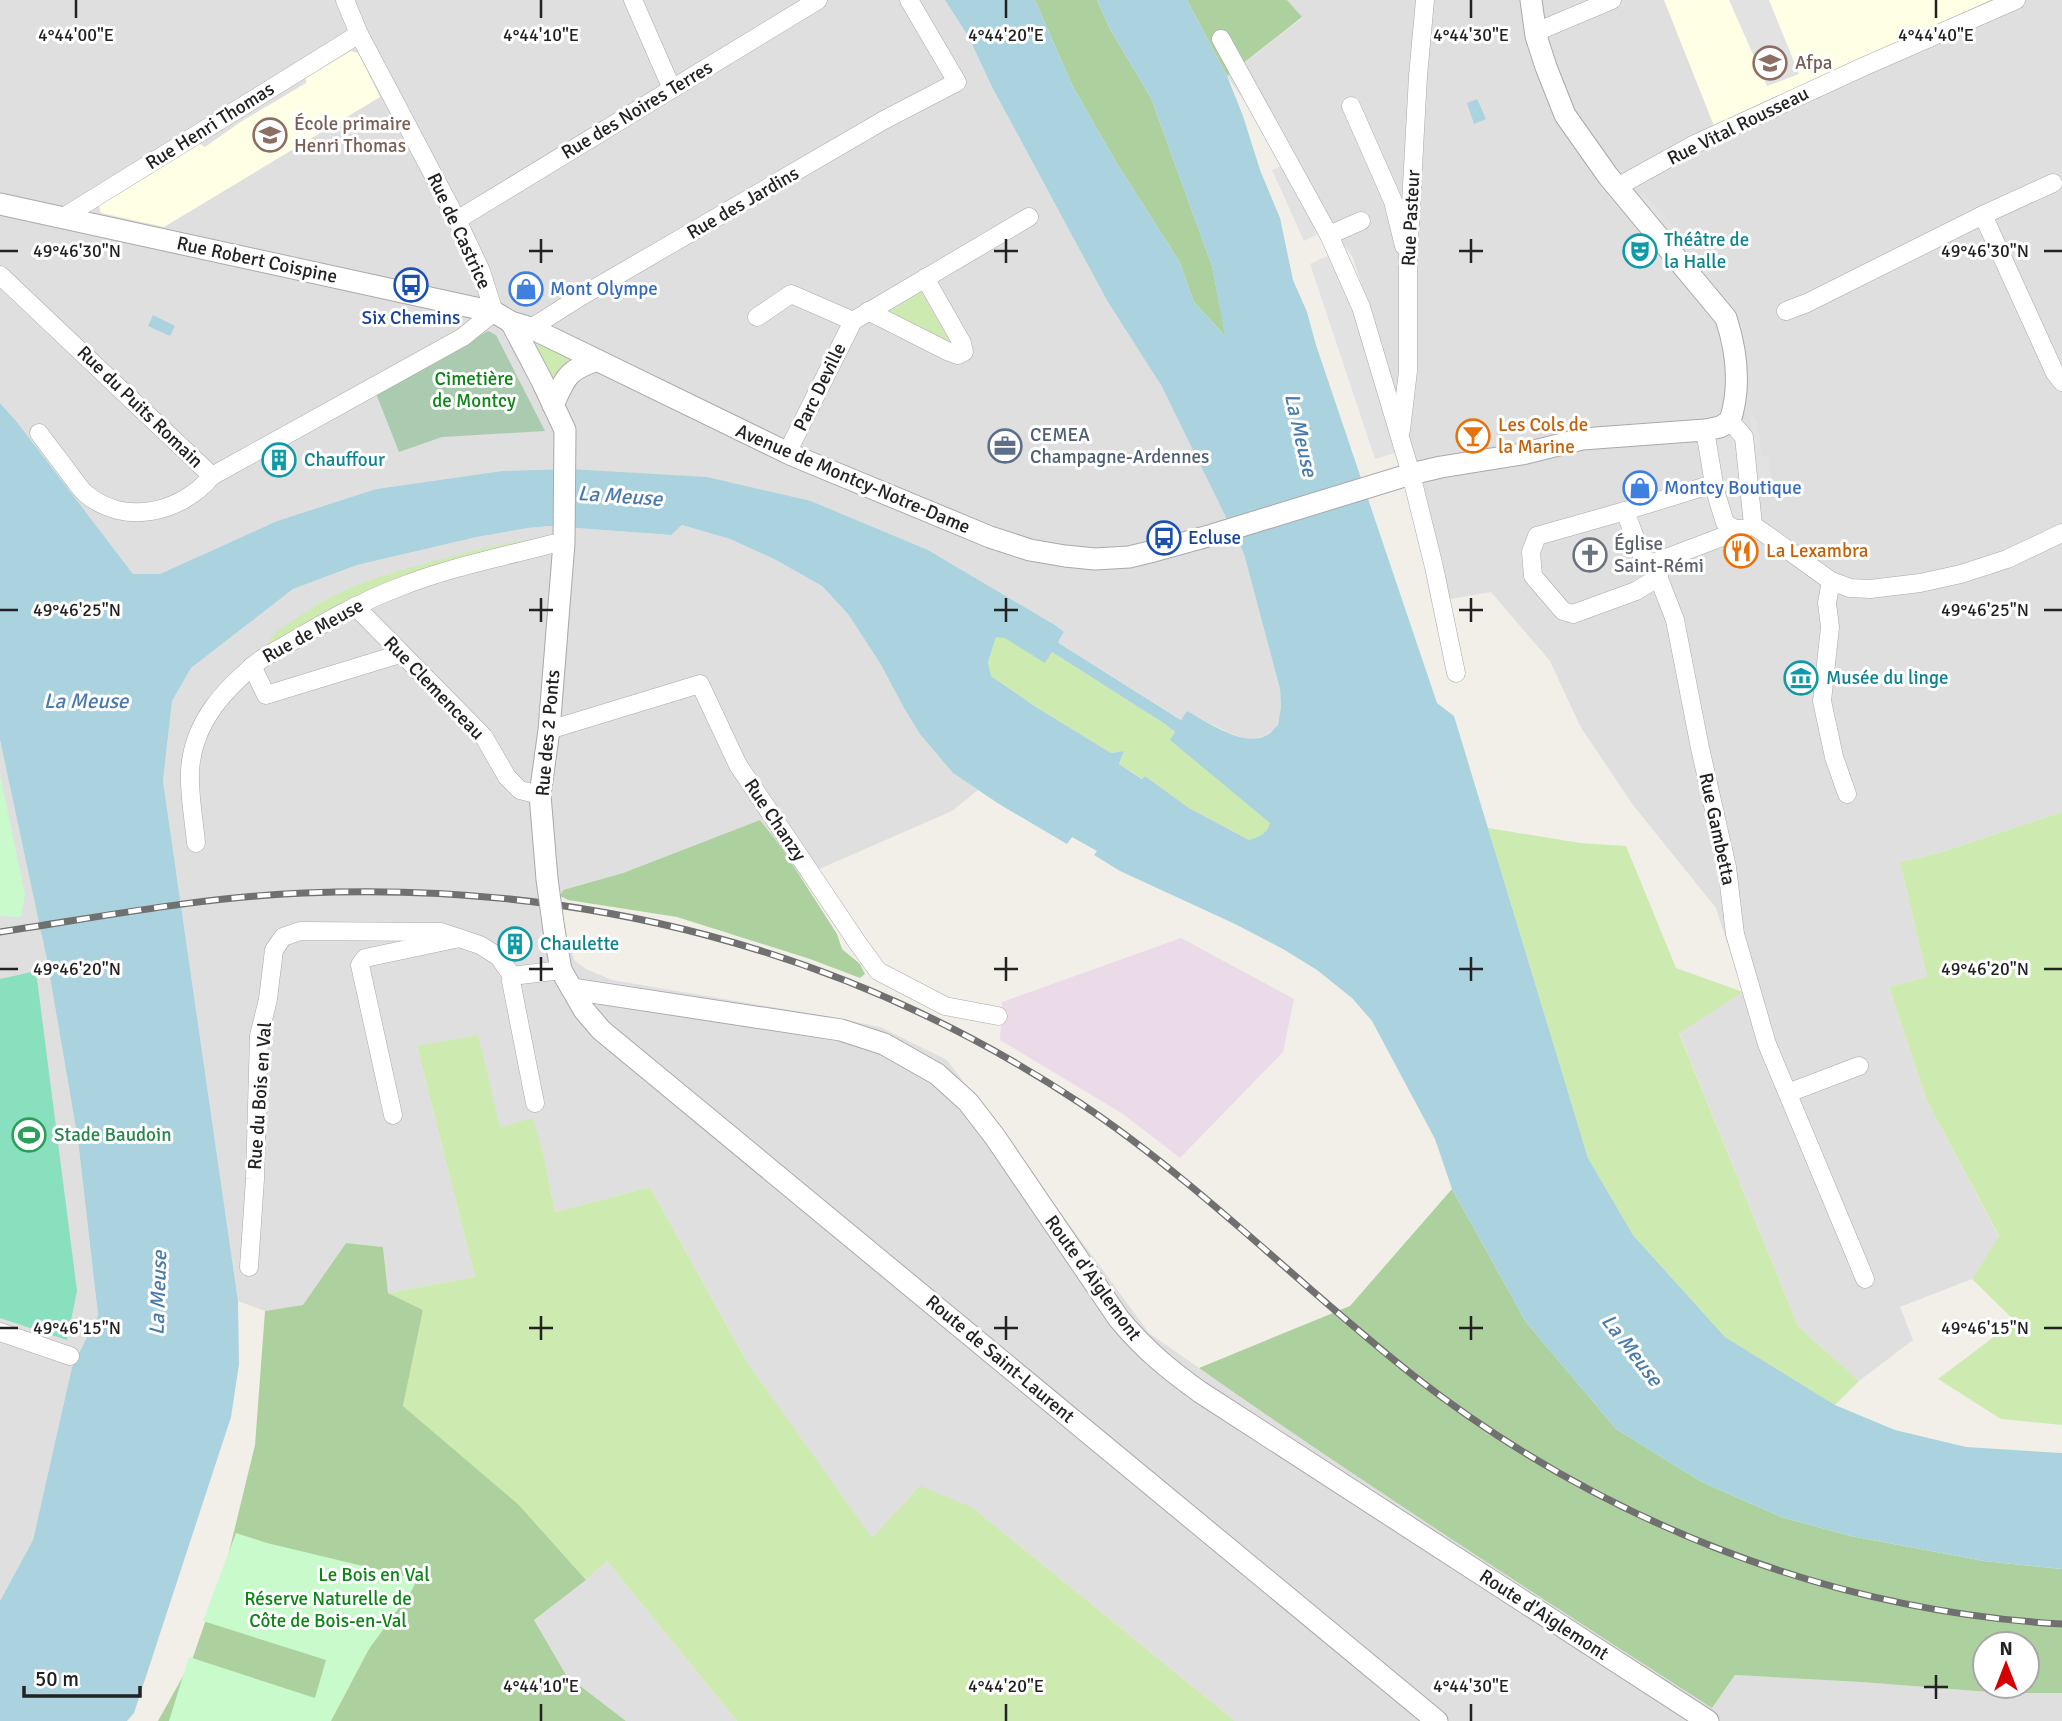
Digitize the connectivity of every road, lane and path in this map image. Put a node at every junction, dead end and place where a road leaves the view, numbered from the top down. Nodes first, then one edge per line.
1 (345, 0) edge
2 (633, 0) edge
3 (818, 0) edge
4 (909, 0) edge
5 (1425, 0) edge
6 (1531, 0) edge
7 (1612, 0) edge
8 (2016, 0) edge
9 (1536, 32) junction
10 (359, 34) junction
11 (1220, 39) dead end
12 (672, 89) junction
13 (1351, 106) dead end
14 (2053, 183) dead end
15 (1617, 187) junction
16 (0, 204) edge
17 (1983, 215) junction
18 (1029, 217) dead end
19 (62, 218) junction
20 (457, 220) junction
21 (1361, 221) dead end
22 (1329, 235) junction
23 (1408, 259) junction
24 (0, 275) edge
25 (925, 278) junction
26 (1786, 311) dead end
27 (860, 316) junction
28 (757, 317) dead end
29 (512, 321) junction
30 (597, 360) junction
31 (2062, 382) edge
32 (553, 405) junction
33 (1718, 426) junction
34 (39, 433) dead end
35 (1400, 437) junction
36 (787, 453) junction
37 (212, 477) junction
38 (1402, 477) junction
39 (1713, 484) junction
40 (1625, 511) junction
41 (1753, 525) junction
42 (1735, 529) junction
43 (2062, 533) edge
44 (564, 540) junction
45 (1656, 570) junction
46 (1831, 581) junction
47 (355, 606) junction
48 (400, 654) junction
49 (252, 666) junction
50 (1456, 673) dead end
51 (548, 730) junction
52 (1847, 794) dead end
53 (540, 795) junction
54 (195, 843) dead end
55 (458, 936) junction
56 (561, 970) junction
57 (512, 975) junction
58 (572, 989) junction
59 (998, 1016) dead end
60 (1859, 1066) dead end
61 (1788, 1093) junction
62 (535, 1103) dead end
63 (393, 1115) dead end
64 (249, 1266) dead end
65 (1865, 1279) dead end
66 (0, 1332) edge
67 (70, 1356) dead end
68 (1437, 1721) edge
69 (1708, 1721) edge

1 - 10 street, Rue de Castrice
2 - 12 street
3 - 12 street, Rue des Noires Terres
4 - 29 street, Rue des Jardins
5 - 23 street, Rue Pasteur
6 - 9 street
7 - 9 street
8 - 15 street, Rue Vital Rousseau
9 - 15 street
10 - 19 street, Rue Henri Thomas
10 - 20 street, Rue de Castrice
11 - 22 street
12 - 20 street, Rue des Noires Terres
13 - 23 street
14 - 17 street
15 - 33 street
16 - 19 street, Rue Robert Coispine
17 - 26 street
17 - 31 street
18 - 25 street
19 - 29 street, Rue Robert Coispine
20 - 29 street, Rue de Castrice
21 - 22 street
22 - 35 street
23 - 35 street, Rue Pasteur
24 - 37 street, Rue du Puits Romain
25 - 27 street
25 - 27 street, Parc Deville
27 - 28 street, Parc Deville
27 - 36 street, Parc Deville
29 - 30 street, Avenue de Montcy-Notre-Dame
29 - 32 street, Rue des 2 Ponts
29 - 37 street, Rue des Jardins
30 - 32 street
30 - 36 street, Avenue de Montcy-Notre-Dame
32 - 44 street, Rue des 2 Ponts
33 - 38 street, Avenue de Montcy-Notre-Dame
33 - 39 street
33 - 41 street
34 - 37 street, Rue du Puits Romain
35 - 38 street
36 - 38 street, Avenue de Montcy-Notre-Dame
38 - 50 street
39 - 40 street
39 - 42 street
40 - 45 street, Rue Gambetta
40 - 45 street
41 - 42 street
41 - 46 street
42 - 45 street
43 - 46 street
44 - 47 street, Rue de Meuse
44 - 51 street, Rue des 2 Ponts
45 - 61 street, Rue Gambetta
46 - 52 street
47 - 48 street, Rue Clemenceau
47 - 49 street, Rue de Meuse
48 - 49 street
48 - 53 street, Rue Clemenceau
49 - 54 street, Rue de Meuse
51 - 53 street, Rue des 2 Ponts
51 - 59 street, Rue Chanzy
53 - 56 street, Rue des 2 Ponts, bridge
55 - 57 street, Rue du Bois en Val
55 - 63 street
55 - 64 street, Rue du Bois en Val
56 - 57 street
56 - 58 street, Route de Saint-Laurent
57 - 62 street
58 - 68 street, Route de Saint-Laurent
58 - 69 street, Route d'Aiglemont
60 - 61 street
61 - 65 street, Rue Gambetta
66 - 67 street

